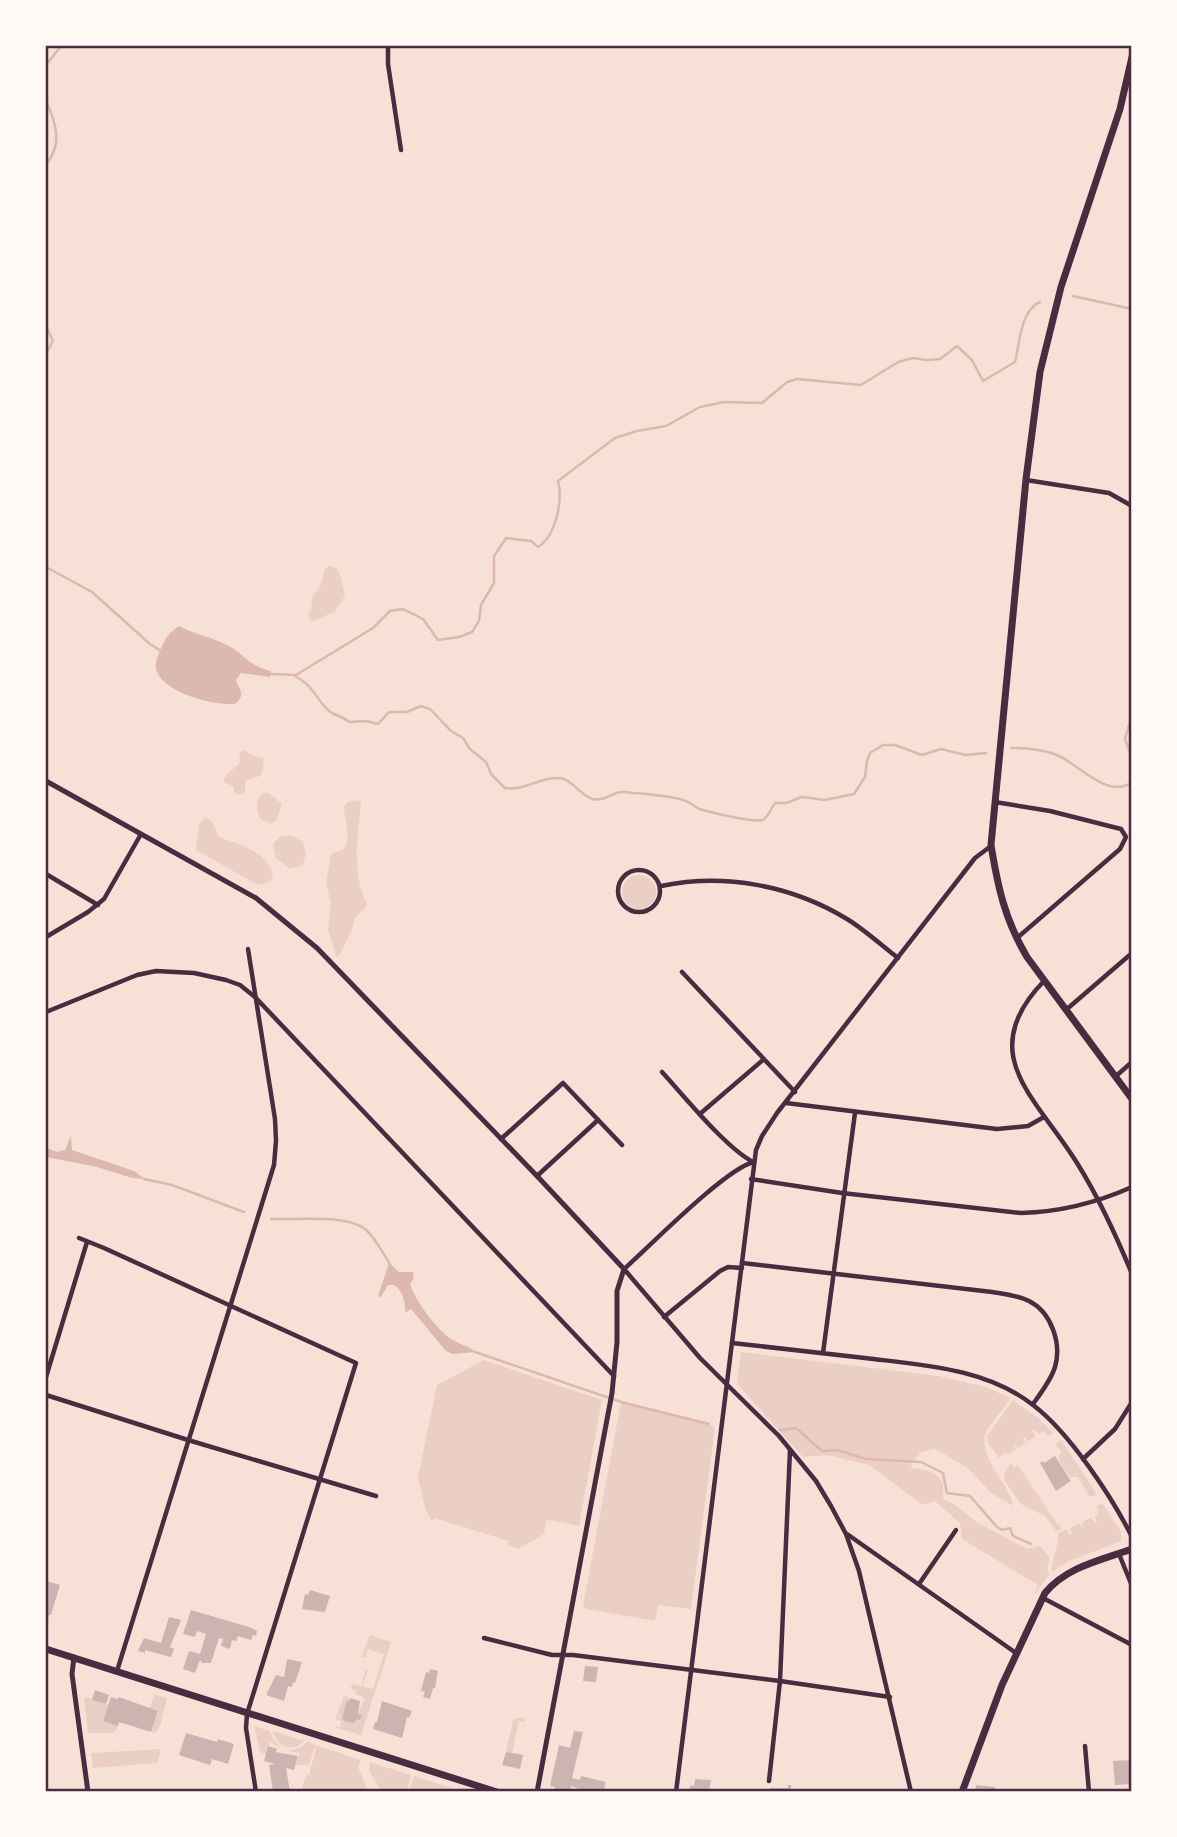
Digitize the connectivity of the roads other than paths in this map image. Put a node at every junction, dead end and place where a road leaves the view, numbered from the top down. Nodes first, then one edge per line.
1 (388, 46) edge
2 (1132, 57) edge
3 (401, 150) dead end
4 (1026, 480) junction
5 (1132, 506) edge
6 (46, 781) edge
7 (995, 802) junction
8 (141, 834) junction
9 (991, 845) junction
10 (46, 874) edge
11 (661, 886) junction
12 (98, 905) junction
13 (46, 937) edge
14 (1016, 939) junction
15 (248, 949) dead end
16 (1132, 953) edge
17 (898, 958) junction
18 (681, 972) dead end
19 (1045, 981) junction
20 (254, 998) junction
21 (1067, 1009) junction
22 (46, 1012) edge
23 (763, 1060) junction
24 (1132, 1062) edge
25 (662, 1072) dead end
26 (1116, 1076) junction
27 (794, 1092) junction
28 (1132, 1099) edge
29 (785, 1103) junction
30 (701, 1113) junction
31 (855, 1113) junction
32 (1044, 1117) junction
33 (598, 1120) junction
34 (501, 1139) junction
35 (622, 1145) dead end
36 (754, 1162) junction
37 (537, 1175) junction
38 (751, 1179) junction
39 (1132, 1187) edge
40 (842, 1193) junction
41 (1099, 1201) junction
42 (79, 1238) dead end
43 (87, 1241) junction
44 (742, 1265) junction
45 (624, 1269) junction
46 (832, 1273) junction
47 (1132, 1274) edge
48 (230, 1306) junction
49 (664, 1317) junction
50 (732, 1343) junction
51 (822, 1353) junction
52 (46, 1377) edge
53 (615, 1377) junction
54 (726, 1383) junction
55 (46, 1395) edge
56 (1132, 1402) edge
57 (1033, 1404) junction
58 (188, 1440) junction
59 (790, 1450) junction
60 (1083, 1460) junction
61 (320, 1480) junction
62 (376, 1496) dead end
63 (956, 1530) dead end
64 (846, 1534) junction
65 (1132, 1537) edge
66 (1132, 1549) edge
67 (1119, 1554) junction
68 (919, 1584) junction
69 (1132, 1586) edge
70 (1042, 1598) junction
71 (484, 1638) dead end
72 (1132, 1645) edge
73 (46, 1649) edge
74 (1016, 1653) junction
75 (564, 1655) junction
76 (74, 1657) junction
77 (692, 1670) junction
78 (117, 1671) junction
79 (780, 1681) junction
80 (890, 1697) junction
81 (247, 1714) junction
82 (1085, 1745) dead end
83 (769, 1781) dead end
84 (88, 1791) edge
85 (256, 1791) edge
86 (497, 1791) edge
87 (537, 1791) edge
88 (676, 1791) edge
89 (911, 1791) edge
90 (961, 1791) edge
91 (1089, 1791) edge

1 - 3 street
2 - 4 highway
4 - 5 street
4 - 7 highway
6 - 8 street
7 - 9 highway
7 - 14 street
8 - 12 street
8 - 34 street
9 - 14 highway
9 - 17 street
10 - 12 street
11 - 11 street
11 - 17 street
12 - 13 street
14 - 19 highway
15 - 20 street
16 - 21 street
17 - 27 street
18 - 23 street
19 - 21 highway
19 - 32 street
20 - 22 street
20 - 48 street
20 - 53 street
21 - 26 highway
23 - 27 street
23 - 30 street
24 - 26 street
25 - 30 street
26 - 28 highway
27 - 29 street
29 - 31 street
29 - 36 street
30 - 36 street
31 - 32 street
31 - 40 street
32 - 41 street
33 - 34 street
33 - 35 street
33 - 37 street
34 - 37 street
36 - 38 street
36 - 45 street
37 - 45 street
38 - 40 street
38 - 44 street
39 - 41 street
40 - 41 street
40 - 46 street
41 - 47 street
42 - 43 street
43 - 48 street
43 - 52 street
44 - 46 street
44 - 49 street
44 - 50 street
45 - 49 street
45 - 53 street
46 - 51 street
46 - 57 street
48 - 58 street
48 - 61 street
49 - 54 street
50 - 51 street
50 - 54 street
51 - 57 street
53 - 75 street
54 - 59 street
54 - 77 street
55 - 58 street
56 - 60 street
57 - 60 street
58 - 61 street
58 - 78 street
59 - 64 street
59 - 79 street
60 - 65 street
61 - 62 street
61 - 81 street
63 - 68 street
64 - 68 street
64 - 80 street
66 - 67 highway
67 - 69 street
67 - 70 highway
68 - 74 street
70 - 72 street
70 - 74 highway
71 - 75 street
73 - 76 highway
74 - 90 highway
75 - 77 street
75 - 87 street
76 - 78 highway
76 - 84 street
77 - 79 street
77 - 88 street
78 - 81 highway
79 - 80 street
79 - 83 street
80 - 89 street
81 - 85 street
81 - 86 highway
82 - 91 street

